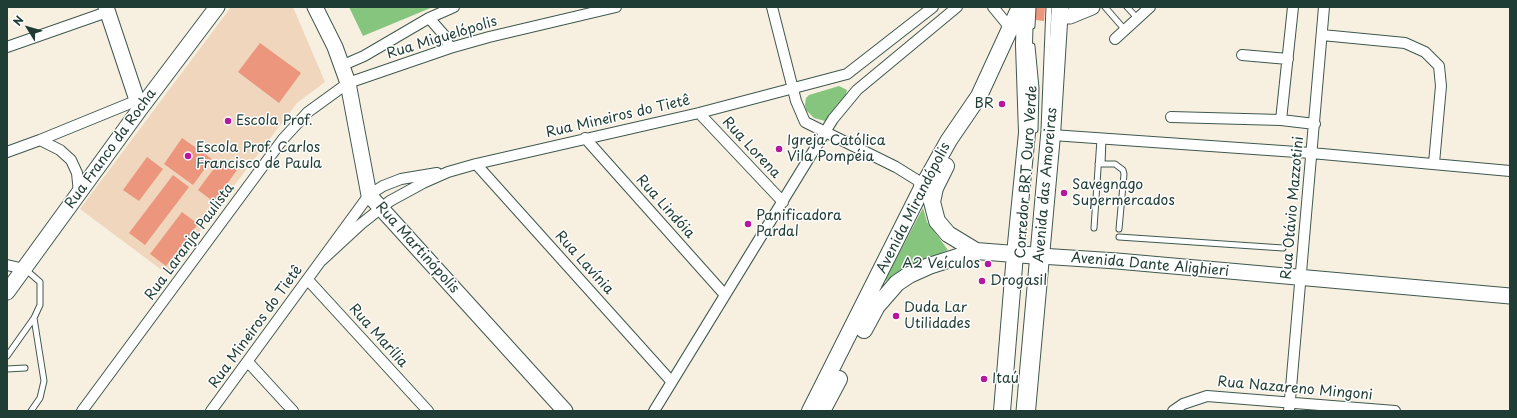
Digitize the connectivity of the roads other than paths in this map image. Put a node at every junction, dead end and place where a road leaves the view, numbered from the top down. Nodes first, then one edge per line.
1 (218, 7) edge
2 (315, 7) edge
3 (454, 7) edge
4 (616, 7) edge
5 (772, 7) edge
6 (933, 7) edge
7 (957, 7) edge
8 (993, 7) edge
9 (1020, 7) edge
10 (1025, 7) edge
11 (1033, 7) edge
12 (1092, 7) edge
13 (1104, 7) edge
14 (1127, 7) edge
15 (1150, 7) edge
16 (1293, 7) edge
17 (1324, 7) edge
18 (106, 10) edge
19 (1056, 10) edge
20 (429, 18) junction
21 (1138, 19) junction
22 (1011, 29) junction
23 (1032, 30) dead end
24 (1125, 30) junction
25 (1322, 35) junction
26 (1032, 37) dead end
27 (1115, 39) dead end
28 (7, 47) edge
29 (450, 48) junction
30 (1242, 55) dead end
31 (1288, 59) junction
32 (341, 66) junction
33 (847, 74) junction
34 (348, 83) junction
35 (793, 89) junction
36 (856, 90) junction
37 (979, 96) junction
38 (139, 104) junction
39 (699, 113) junction
40 (1171, 117) dead end
41 (1281, 120) junction
42 (1315, 124) junction
43 (825, 132) junction
44 (1052, 135) junction
45 (1034, 137) dead end
46 (585, 138) junction
47 (1101, 139) junction
48 (40, 140) junction
49 (7, 152) edge
50 (1310, 153) junction
51 (1434, 163) junction
52 (476, 164) junction
53 (1100, 164) junction
54 (1510, 171) edge
55 (448, 172) junction
56 (922, 188) junction
57 (79, 193) junction
58 (369, 195) junction
59 (783, 202) junction
60 (932, 202) junction
61 (380, 209) junction
62 (1094, 228) dead end
63 (1119, 229) dead end
64 (1119, 237) dead end
65 (1283, 248) dead end
66 (976, 251) junction
67 (1026, 255) junction
68 (322, 260) junction
69 (7, 265) edge
70 (24, 269) junction
71 (1300, 278) junction
72 (308, 280) junction
73 (7, 292) edge
74 (1018, 293) dead end
75 (725, 295) junction
76 (1510, 296) edge
77 (34, 318) junction
78 (7, 356) edge
79 (248, 362) junction
80 (25, 368) dead end
81 (7, 369) edge
82 (671, 381) junction
83 (1006, 405) edge
84 (1289, 406) edge
85 (31, 411) edge
86 (82, 411) edge
87 (211, 411) edge
88 (293, 411) edge
89 (428, 411) edge
90 (565, 411) edge
91 (654, 411) edge
92 (810, 411) edge
93 (822, 411) edge
94 (1019, 411) edge
95 (1027, 411) edge
96 (1173, 411) edge
97 (1395, 411) edge

1 - 38 street, Rua Franco da Rocha
2 - 32 street, Rua Martinópolis
3 - 20 street
4 - 29 street, Rua Miguelópolis
5 - 35 street
6 - 33 street
7 - 36 street
8 - 22 street
9 - 22 main road, Avenida Mirandópolis
10 - 67 main road, Avenida das Amoreiras
11 - 23 lane
12 - 19 street
13 - 24 lane
14 - 21 lane
15 - 21 street
16 - 31 street
17 - 25 street, Rua Otávio Mazzotini
18 - 28 street
18 - 38 street
19 - 44 main road, Avenida das Amoreiras
19 - 67 lane, Corredor BRT Ouro Verde
20 - 29 street
20 - 32 street
21 - 24 street
22 - 37 main road, Avenida Mirandópolis
24 - 27 street
25 - 42 street, Rua Otávio Mazzotini
25 - 51 street
26 - 45 lane, Corredor BRT Ouro Verde
29 - 34 street, Rua Miguelópolis
30 - 31 street
31 - 41 street
32 - 34 street, Rua Martinópolis
33 - 35 street, Rua Mineiros do Tietê
33 - 36 street
34 - 58 street, Rua Martinópolis
34 - 86 street, Rua Laranja Paulista
35 - 39 street, Rua Mineiros do Tietê
35 - 43 street
36 - 43 street
37 - 56 main road, Avenida Mirandópolis
37 - 60 main road
38 - 48 street
38 - 57 street, Rua Franco da Rocha
39 - 46 street, Rua Mineiros do Tietê
39 - 59 street, Rua Lorena
40 - 41 street
41 - 42 street
42 - 50 street, Rua Otávio Mazzotini
43 - 56 street
43 - 59 street
44 - 47 street
44 - 67 main road, Avenida das Amoreiras
46 - 52 street, Rua Mineiros do Tietê
46 - 75 street, Rua Lindóia
47 - 50 street
47 - 53 lane
48 - 49 street
48 - 57 street
50 - 51 street
50 - 71 street, Rua Otávio Mazzotini
51 - 54 street
52 - 55 street, Rua Mineiros do Tietê
52 - 82 street, Rua Lavínia
53 - 62 lane
53 - 63 lane
55 - 58 street, Rua Mineiros do Tietê
55 - 61 street, Rua Mineiros do Tietê
56 - 60 street
56 - 92 main road, Avenida Mirandópolis
57 - 70 street, Rua Franco da Rocha
58 - 61 street, Rua Martinópolis
58 - 68 street, Rua Mineiros do Tietê
59 - 75 street
60 - 66 main road, Avenida Dante Alighieri
61 - 68 street, Rua Mineiros do Tietê
61 - 90 street, Rua Martinópolis
64 - 65 lane
66 - 67 main road, Avenida Dante Alighieri
66 - 93 main road, Avenida Mirandópolis
67 - 71 street, Avenida Dante Alighieri
67 - 83 main road, Avenida das Amoreiras
67 - 94 lane, Corredor BRT Ouro Verde
67 - 95 main road, Avenida das Amoreiras
68 - 72 street, Rua Mineiros do Tietê
69 - 70 street
70 - 73 street, Rua Franco da Rocha
70 - 77 lane
71 - 76 street, Avenida Dante Alighieri
71 - 84 street, Rua Otávio Mazzotini
72 - 79 street, Rua Mineiros do Tietê
72 - 89 street, Rua Marília
74 - 83 lane
75 - 82 street
77 - 78 lane
77 - 85 lane
79 - 87 street, Rua Mineiros do Tietê
79 - 88 street
80 - 81 lane
82 - 91 street
84 - 96 street, Rua Nazareno Mingoni
84 - 97 street, Rua Nazareno Mingoni

